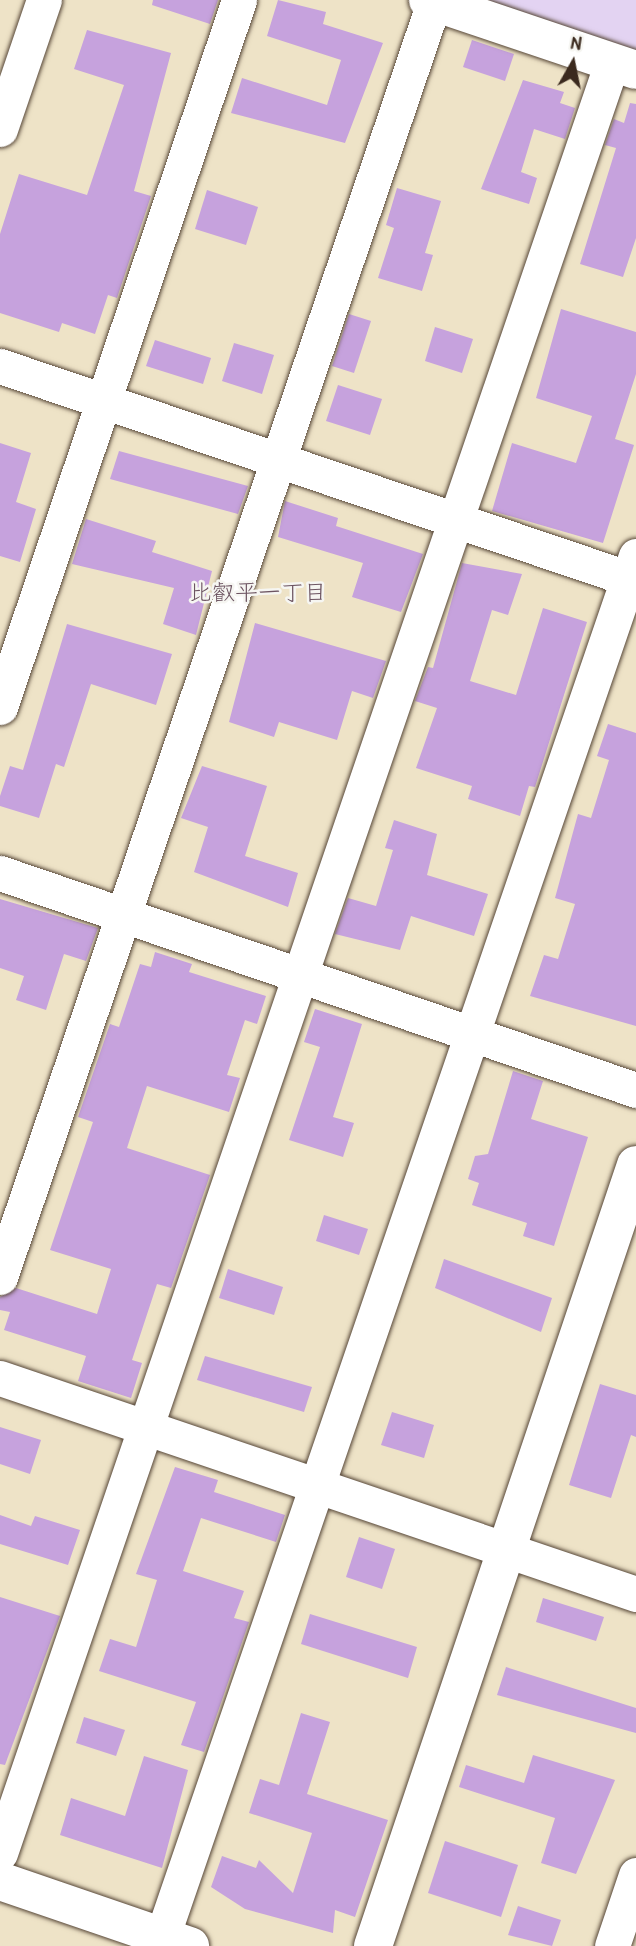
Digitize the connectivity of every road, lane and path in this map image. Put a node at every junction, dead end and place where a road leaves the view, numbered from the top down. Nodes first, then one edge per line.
1 (44, 0) edge
2 (239, 0) edge
3 (431, 1) edge
4 (624, 66) edge
5 (0, 129) edge
6 (0, 366) edge
7 (103, 401) junction
8 (278, 460) junction
9 (455, 520) junction
10 (633, 572) edge
11 (0, 707) edge
12 (0, 873) edge
13 (123, 915) junction
14 (300, 975) junction
15 (472, 1034) junction
16 (636, 1090) edge
17 (636, 1166) edge
18 (0, 1276) edge
19 (0, 1378) edge
20 (145, 1427) junction
21 (317, 1486) junction
22 (506, 1550) junction
23 (636, 1594) edge
24 (0, 1853) edge
25 (636, 1875) edge
26 (0, 1881) edge
27 (176, 1941) edge
28 (373, 1946) edge
29 (612, 1946) edge

1 - 5 street
2 - 7 street
3 - 4 street
3 - 8 street
4 - 9 street
6 - 7 street
7 - 8 street
7 - 11 street
8 - 9 street
8 - 13 street
9 - 10 street
9 - 14 street
10 - 15 street
12 - 13 street
13 - 14 street
13 - 18 street
14 - 15 street
14 - 20 street
15 - 16 street
15 - 21 street
17 - 22 street
19 - 20 street
20 - 21 street
20 - 24 street
21 - 22 street
21 - 27 street
22 - 23 street
22 - 28 street
25 - 29 street
26 - 27 street

